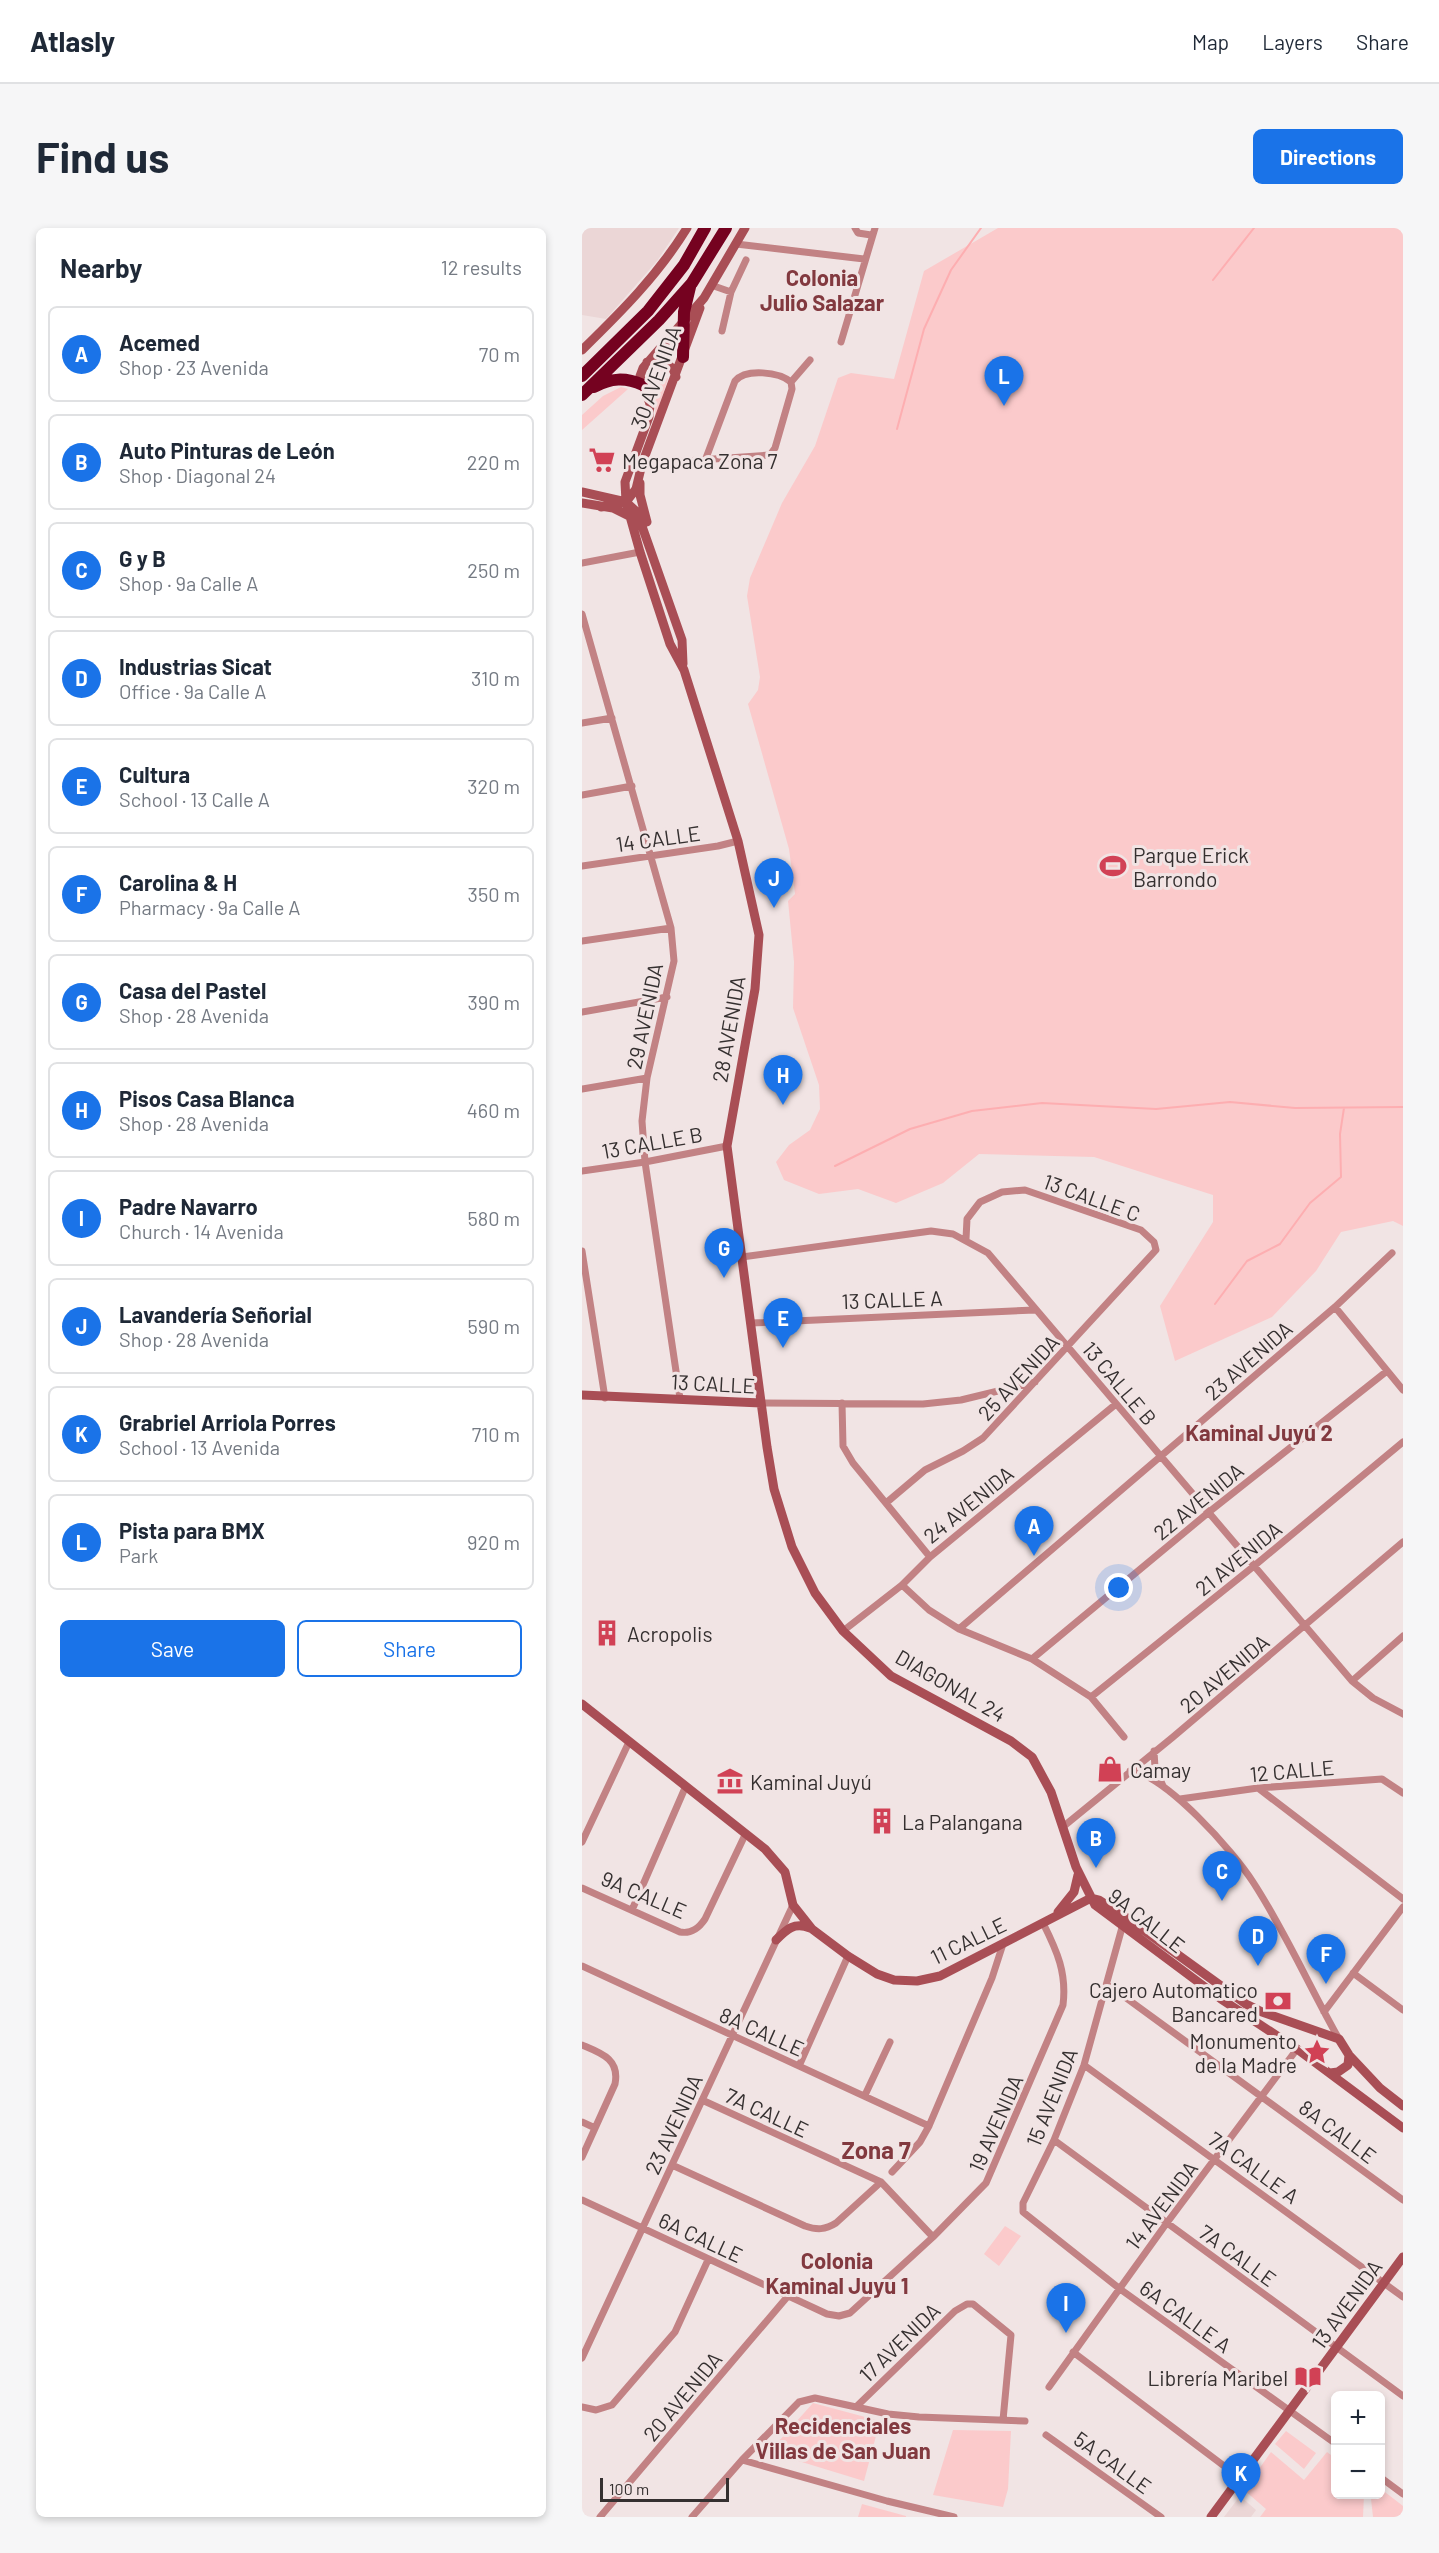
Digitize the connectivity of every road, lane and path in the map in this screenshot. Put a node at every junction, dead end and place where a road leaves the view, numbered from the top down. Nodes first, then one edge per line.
1 (687, 228) edge
2 (695, 228) edge
3 (705, 228) edge
4 (726, 228) edge
5 (745, 228) edge
6 (855, 228) edge
7 (873, 231) edge
8 (736, 244) junction
9 (864, 259) junction
10 (746, 260) dead end
11 (684, 265) junction
12 (692, 283) junction
13 (711, 285) junction
14 (731, 292) junction
15 (704, 298) junction
16 (684, 324) junction
17 (722, 331) dead end
18 (841, 342) dead end
19 (582, 350) edge
20 (683, 357) junction
21 (810, 360) dead end
22 (647, 362) junction
23 (582, 376) edge
24 (675, 377) junction
25 (791, 382) junction
26 (643, 385) junction
27 (582, 395) edge
28 (706, 458) junction
29 (642, 464) junction
30 (640, 476) junction
31 (625, 482) junction
32 (582, 492) edge
33 (592, 494) junction
34 (626, 502) junction
35 (582, 503) edge
36 (602, 507) junction
37 (629, 516) junction
38 (650, 546) junction
39 (640, 552) junction
40 (582, 563) edge
41 (582, 614) edge
42 (592, 647) junction
43 (582, 648) edge
44 (684, 670) junction
45 (612, 718) junction
46 (582, 723) edge
47 (632, 786) junction
48 (582, 795) edge
49 (738, 841) junction
50 (651, 855) junction
51 (582, 866) edge
52 (671, 928) junction
53 (582, 941) edge
54 (667, 997) junction
55 (582, 1012) edge
56 (646, 1078) junction
57 (582, 1089) edge
58 (727, 1146) junction
59 (645, 1162) junction
60 (582, 1171) edge
61 (966, 1239) junction
62 (1156, 1250) joint
63 (582, 1251) edge
64 (1392, 1253) dead end
65 (742, 1257) junction
66 (583, 1267) edge
67 (1335, 1307) junction
68 (1035, 1310) junction
69 (751, 1323) junction
70 (1068, 1347) junction
71 (1387, 1371) junction
72 (1035, 1382) junction
73 (1403, 1390) edge
74 (582, 1395) edge
75 (605, 1398) junction
76 (680, 1398) junction
77 (761, 1403) junction
78 (842, 1403) junction
79 (1116, 1404) junction
80 (1403, 1442) edge
81 (1162, 1457) junction
82 (886, 1503) junction
83 (1209, 1512) junction
84 (1403, 1542) edge
85 (930, 1557) junction
86 (1254, 1566) junction
87 (902, 1584) junction
88 (1305, 1626) junction
89 (959, 1629) junction
90 (843, 1631) junction
91 (1403, 1636) edge
92 (1032, 1659) junction
93 (1352, 1681) junction
94 (1091, 1698) junction
95 (582, 1704) edge
96 (1403, 1714) edge
97 (1124, 1737) dead end
98 (629, 1742) junction
99 (1154, 1750) junction
100 (1130, 1771) junction
101 (685, 1788) junction
102 (1164, 1788) junction
103 (1258, 1788) junction
104 (1403, 1793) edge
105 (1180, 1799) junction
106 (1064, 1826) junction
107 (745, 1834) junction
108 (582, 1842) edge
109 (1078, 1873) junction
110 (582, 1888) edge
111 (1091, 1898) junction
112 (1403, 1899) edge
113 (793, 1905) junction
114 (1403, 1906) edge
115 (632, 1910) junction
116 (1046, 1921) junction
117 (1123, 1924) junction
118 (812, 1929) junction
119 (776, 1940) junction
120 (1003, 1944) junction
121 (848, 1956) junction
122 (582, 1966) edge
123 (1353, 1973) junction
124 (1107, 1984) junction
125 (1403, 2010) edge
126 (1324, 2012) junction
127 (732, 2036) junction
128 (1339, 2039) junction
129 (890, 2042) dead end
130 (582, 2045) edge
131 (1297, 2049) junction
132 (1349, 2055) junction
133 (1084, 2065) junction
134 (799, 2066) junction
135 (1330, 2073) junction
136 (865, 2095) junction
137 (1262, 2095) junction
138 (702, 2100) junction
139 (1403, 2106) edge
140 (582, 2122) edge
141 (929, 2126) junction
142 (595, 2128) junction
143 (1403, 2128) edge
144 (1054, 2140) junction
145 (582, 2157) edge
146 (1215, 2160) junction
147 (672, 2164) junction
148 (892, 2172) dead end
149 (881, 2182) junction
150 (582, 2200) edge
151 (1403, 2200) edge
152 (1023, 2209) joint
153 (1166, 2223) junction
154 (643, 2228) junction
155 (933, 2237) junction
156 (1403, 2257) edge
157 (708, 2260) junction
158 (1383, 2283) junction
159 (1120, 2289) junction
160 (788, 2296) junction
161 (1403, 2297) edge
162 (839, 2316) joint
163 (1336, 2347) junction
164 (1073, 2352) junction
165 (582, 2358) edge
166 (1049, 2387) dead end
167 (1403, 2396) edge
168 (857, 2406) junction
169 (582, 2407) edge
170 (1290, 2410) junction
171 (1003, 2420) junction
172 (1025, 2421) dead end
173 (1046, 2435) dead end
174 (1331, 2441) edge
175 (742, 2460) junction
176 (1240, 2478) junction
177 (1385, 2481) edge
178 (1403, 2494) edge
179 (600, 2517) edge
180 (692, 2517) edge
181 (954, 2517) edge
182 (1161, 2517) edge
183 (1211, 2517) edge

1 - 19 main road
2 - 11 highway
3 - 11 highway
4 - 12 highway
5 - 8 main road, 30 AVENIDA
6 - 7 street
7 - 9 street
8 - 9 street
8 - 13 main road, 30 AVENIDA
9 - 18 street
10 - 14 street
11 - 23 highway
12 - 16 highway
12 - 27 highway
13 - 14 street
13 - 15 main road, 30 AVENIDA
14 - 17 street
15 - 16 main road, 30 AVENIDA
15 - 20 main road, 30 AVENIDA
16 - 20 highway
16 - 22 main road, 30 AVENIDA
20 - 24 main road, 30 AVENIDA
21 - 25 street
22 - 24 main road
22 - 26 main road, 30 AVENIDA
24 - 29 main road, 30 AVENIDA
25 - 28 street
25 - 28 street
26 - 27 highway
26 - 31 main road, 30 AVENIDA
28 - 29 street
29 - 30 main road, 30 AVENIDA
30 - 34 main road, 30 AVENIDA
30 - 38 main road
31 - 33 main road
31 - 34 main road, 30 AVENIDA
32 - 33 main road
33 - 34 main road
34 - 36 main road
34 - 37 main road, 30 AVENIDA
34 - 38 main road, 28 AVENIDA
35 - 36 main road
36 - 37 main road
37 - 39 main road, 28 AVENIDA
38 - 44 main road, 28 AVENIDA
39 - 40 street
39 - 44 main road, 28 AVENIDA
41 - 42 street, 29 AVENIDA
42 - 43 street
42 - 45 street, 29 AVENIDA
44 - 49 main road, 28 AVENIDA
45 - 46 street
45 - 47 street, 29 AVENIDA
47 - 48 street
47 - 50 street, 29 AVENIDA
49 - 50 street, 14 CALLE
49 - 58 main road, 28 AVENIDA
50 - 51 street, 14 CALLE
50 - 52 street, 29 AVENIDA
52 - 53 street
52 - 54 street, 29 AVENIDA
54 - 55 street
54 - 56 street, 29 AVENIDA
56 - 57 street
56 - 59 street, 29 AVENIDA
58 - 59 street, 13 CALLE B
58 - 65 main road, 28 AVENIDA
59 - 60 street, 13 CALLE B
59 - 76 street, 29 AVENIDA
61 - 62 street, 13 CALLE C
61 - 65 street, 13 CALLE B
61 - 68 street, 13 CALLE B
62 - 70 street, 25 AVENIDA
63 - 66 street
64 - 67 street, 23 AVENIDA
65 - 69 main road, 28 AVENIDA
66 - 75 street
67 - 71 street
67 - 81 street, 23 AVENIDA
68 - 69 street, 13 CALLE A
68 - 70 street, 13 CALLE B
69 - 77 main road, 28 AVENIDA
70 - 72 street, 25 AVENIDA
70 - 79 street, 13 CALLE B
71 - 73 street
71 - 83 street, 22 AVENIDA
72 - 78 street, 13 CALLE
72 - 82 street, 25 AVENIDA
74 - 75 main road, 13 CALLE
75 - 76 main road, 13 CALLE
76 - 77 main road, 13 CALLE
77 - 78 street, 13 CALLE
77 - 90 main road, DIAGONAL 24
78 - 82 street
79 - 81 street, 13 CALLE B
79 - 85 street, 24 AVENIDA
80 - 86 street, 21 AVENIDA
81 - 83 street, 13 CALLE B
81 - 89 street, 23 AVENIDA
82 - 85 street
83 - 86 street, 13 CALLE B
83 - 92 street, 22 AVENIDA
84 - 88 street, 20 AVENIDA
85 - 87 street, 24 AVENIDA
86 - 88 street, 13 CALLE B
86 - 94 street, 21 AVENIDA
87 - 89 street
87 - 90 street, 24 AVENIDA
88 - 93 street, 13 CALLE B
88 - 99 street, 20 AVENIDA
89 - 92 street
90 - 106 main road, DIAGONAL 24
91 - 93 street
92 - 94 street
93 - 96 street, 13 CALLE B
94 - 97 street
95 - 98 main road, 11 CALLE
98 - 101 main road, 11 CALLE
98 - 108 street
99 - 100 street, 20 AVENIDA
99 - 102 street
100 - 102 street
100 - 106 street, 20 AVENIDA
101 - 107 main road, 11 CALLE
101 - 115 street
102 - 105 street
103 - 104 street, 12 CALLE
103 - 105 street, 12 CALLE
103 - 112 street
105 - 126 street
106 - 109 main road, DIAGONAL 24
107 - 113 main road, 11 CALLE
107 - 115 street, 9A CALLE
109 - 111 main road, DIAGONAL 24
109 - 116 main road, 11 CALLE
110 - 115 street, 9A CALLE
111 - 116 main road, 11 CALLE
111 - 117 main road, 9A CALLE
111 - 128 main road, 9A CALLE
113 - 118 main road, 11 CALLE
113 - 119 street, 23 AVENIDA
114 - 123 street
116 - 120 main road, 11 CALLE
116 - 155 street, 19 AVENIDA
117 - 124 street, 15 AVENIDA
117 - 131 main road, 9A CALLE
118 - 119 main road
118 - 121 main road, 11 CALLE
119 - 127 street, 23 AVENIDA
120 - 121 main road, 11 CALLE
120 - 141 street
121 - 134 street
122 - 127 street, 8A CALLE
123 - 125 street
123 - 126 street
124 - 133 street, 15 AVENIDA
124 - 137 street, 8A CALLE
126 - 128 street
127 - 134 street, 8A CALLE
127 - 138 street, 23 AVENIDA
128 - 132 main road
129 - 136 street
130 - 142 street
131 - 135 main road, 9A CALLE
131 - 137 street, 14 AVENIDA
132 - 135 main road
132 - 139 main road
133 - 144 street, 15 AVENIDA
133 - 146 street, 7A CALLE A
134 - 136 street, 8A CALLE
135 - 143 main road, 9A CALLE
136 - 141 street, 8A CALLE
137 - 146 street, 14 AVENIDA
137 - 151 street, 8A CALLE
138 - 147 street, 23 AVENIDA
138 - 149 street, 7A CALLE
140 - 142 street
141 - 148 street
142 - 145 street
144 - 152 street, 15 AVENIDA
144 - 153 street, 7A CALLE
146 - 153 street, 14 AVENIDA
146 - 158 street, 7A CALLE A
147 - 149 street
147 - 154 street, 23 AVENIDA
149 - 155 street, 7A CALLE
150 - 154 street, 6A CALLE
152 - 159 street, 6A CALLE A
153 - 159 street, 14 AVENIDA
153 - 163 street, 7A CALLE
154 - 157 street, 6A CALLE
154 - 165 street, 23 AVENIDA
155 - 162 street, 19 AVENIDA
156 - 158 main road, 13 AVENIDA
157 - 160 street, 6A CALLE
157 - 169 street
158 - 161 street, 7A CALLE A
158 - 163 main road, 13 AVENIDA
159 - 164 street, 14 AVENIDA
159 - 170 street, 6A CALLE A
160 - 162 street, 6A CALLE
160 - 179 street, 20 AVENIDA
163 - 167 street, 7A CALLE
163 - 170 main road, 13 AVENIDA
164 - 166 street, 14 AVENIDA
164 - 176 street
168 - 171 street
168 - 171 street, 17 AVENIDA
168 - 175 street
170 - 174 street, 6A CALLE A
170 - 176 main road, 13 AVENIDA
171 - 172 street
173 - 182 street, 5A CALLE
175 - 180 street
175 - 181 street
176 - 183 main road, 13 AVENIDA
177 - 178 street

